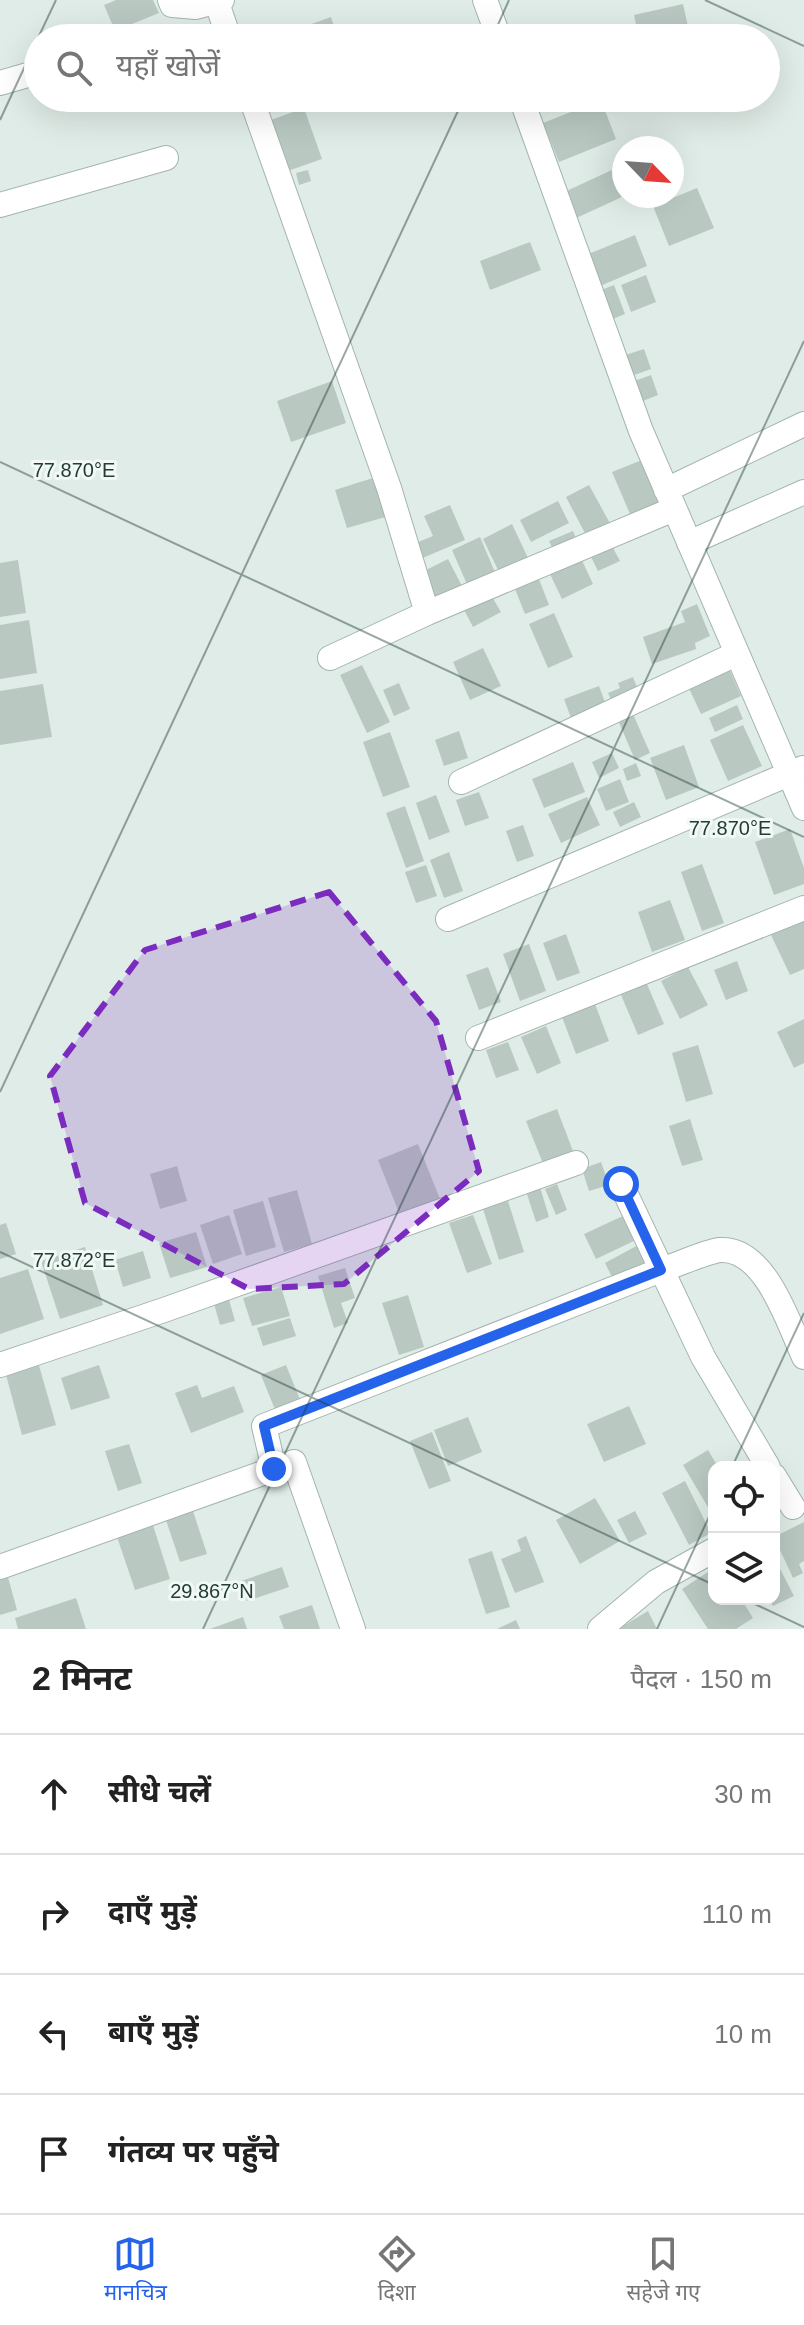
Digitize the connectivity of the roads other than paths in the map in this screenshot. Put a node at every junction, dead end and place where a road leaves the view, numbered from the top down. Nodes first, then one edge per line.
1 (170, 0) edge
2 (485, 0) edge
3 (219, 1) edge
4 (225, 24) edge
5 (494, 24) edge
6 (24, 76) edge
7 (0, 83) edge
8 (256, 112) edge
9 (526, 112) edge
10 (166, 158) dead end
11 (0, 205) edge
12 (804, 424) edge
13 (804, 492) edge
14 (670, 499) junction
15 (689, 543) junction
16 (427, 613) junction
17 (736, 654) junction
18 (330, 658) dead end
19 (796, 771) edge
20 (461, 782) dead end
21 (804, 808) edge
22 (804, 908) edge
23 (448, 919) dead end
24 (478, 1038) dead end
25 (576, 1163) dead end
26 (621, 1184) dead end
27 (661, 1270) junction
28 (804, 1357) edge
29 (0, 1365) edge
30 (764, 1461) edge
31 (274, 1469) junction
32 (780, 1488) edge
33 (790, 1509) edge
34 (708, 1553) edge
35 (0, 1567) edge
36 (353, 1629) edge
37 (600, 1629) edge

1 - 3 street
2 - 5 street
3 - 4 street
6 - 7 street
8 - 16 street
9 - 14 street
10 - 11 street
12 - 14 street
13 - 15 street
14 - 15 street
14 - 16 street
15 - 17 street
16 - 18 street
17 - 19 street
17 - 20 street
19 - 21 street
19 - 23 street
22 - 24 street
25 - 29 street
26 - 27 street
27 - 28 street
27 - 30 street
27 - 31 street
31 - 35 street
31 - 36 street
32 - 33 street
34 - 37 street

